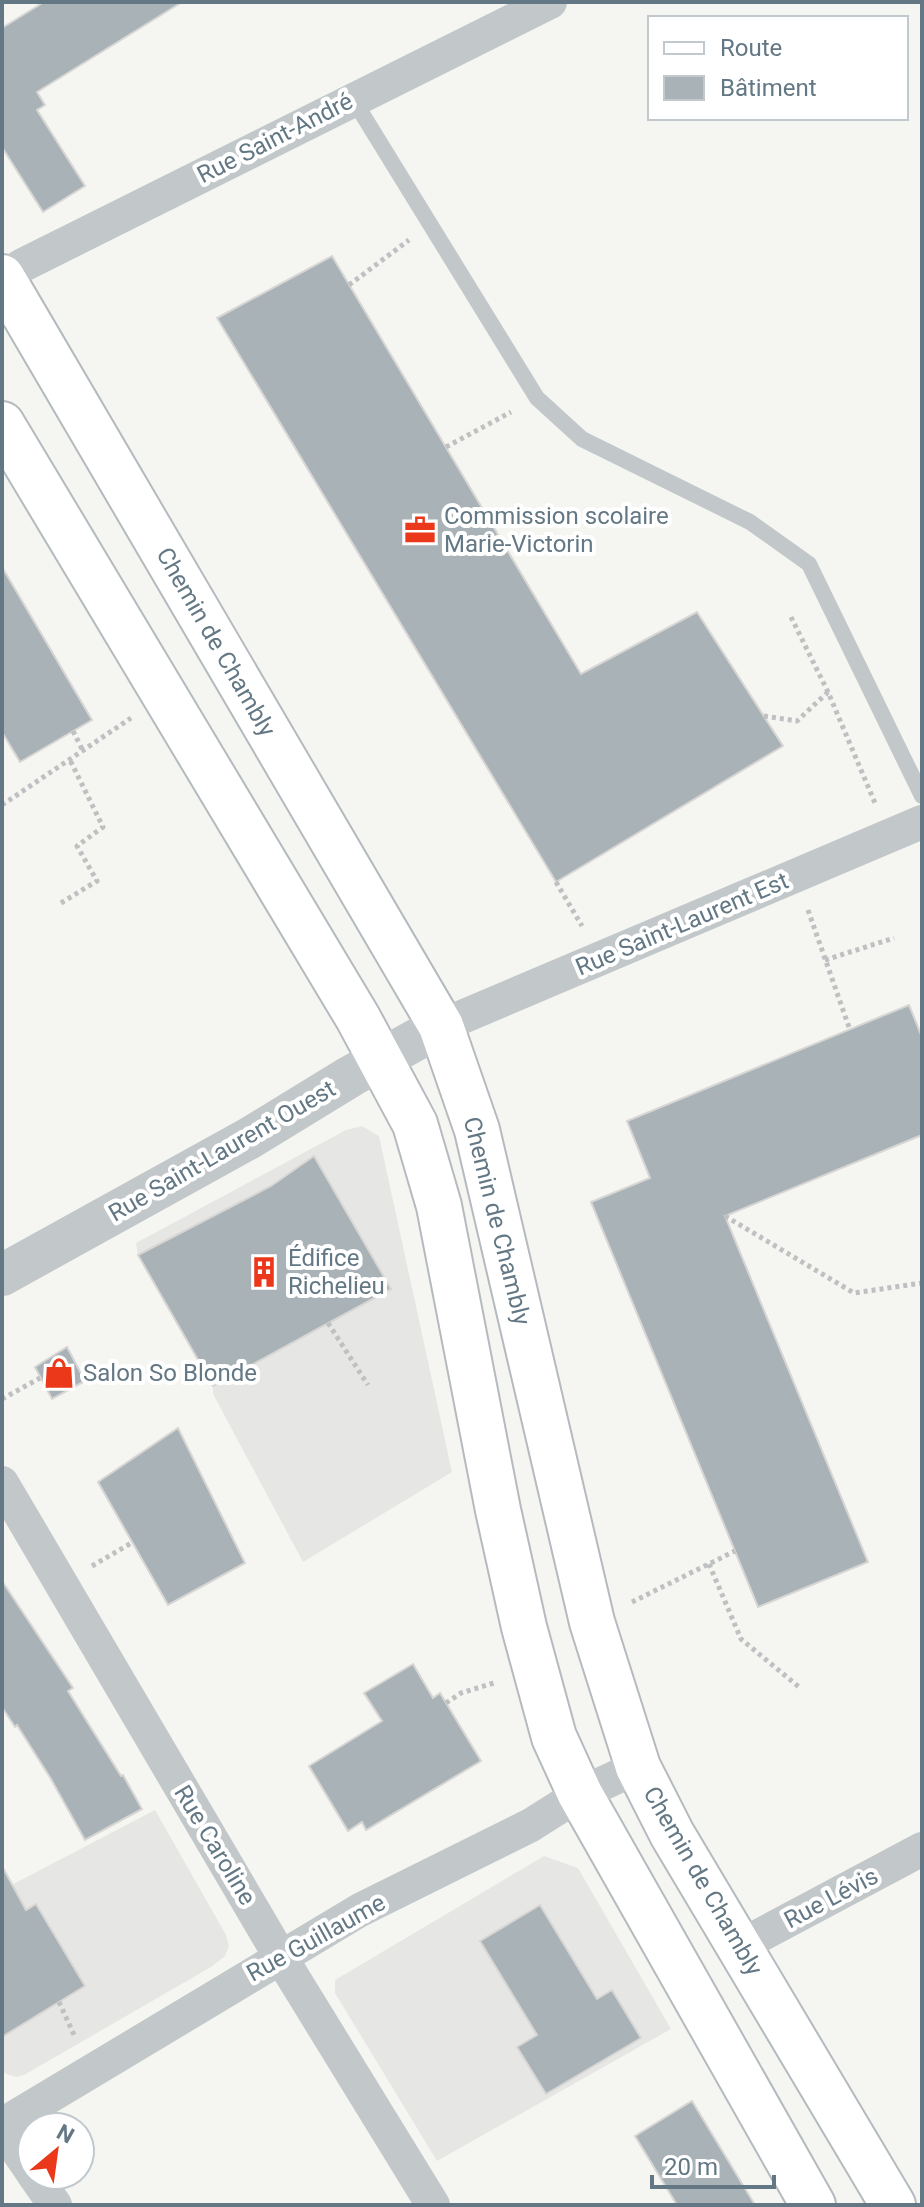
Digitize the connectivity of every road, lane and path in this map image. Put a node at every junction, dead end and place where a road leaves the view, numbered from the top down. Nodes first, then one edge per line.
1 (550, 2) edge
2 (353, 98) junction
3 (429, 226) junction
4 (2, 278) edge
5 (349, 285) dead end
6 (537, 398) junction
7 (2, 424) edge
8 (446, 447) dead end
9 (791, 617) dead end
10 (828, 692) junction
11 (165, 695) junction
12 (764, 716) dead end
13 (73, 731) dead end
14 (83, 751) junction
15 (70, 760) junction
16 (922, 796) edge
17 (2, 805) edge
18 (922, 822) edge
19 (889, 836) junction
20 (796, 875) junction
21 (556, 882) dead end
22 (61, 903) dead end
23 (894, 938) dead end
24 (601, 958) junction
25 (825, 960) junction
26 (441, 1026) junction
27 (850, 1030) dead end
28 (381, 1061) junction
29 (725, 1216) dead end
30 (2, 1275) edge
31 (922, 1283) edge
32 (328, 1323) dead end
33 (40, 1378) dead end
34 (368, 1385) dead end
35 (2, 1399) edge
36 (2, 1483) edge
37 (735, 1551) dead end
38 (709, 1564) junction
39 (592, 1622) junction
40 (537, 1671) junction
41 (799, 1687) dead end
42 (446, 1703) dead end
43 (638, 1767) junction
44 (580, 1794) junction
45 (922, 1849) edge
46 (740, 1946) junction
47 (280, 1956) junction
48 (2, 2126) edge
49 (16, 2147) edge
50 (433, 2205) edge
51 (813, 2205) edge
52 (893, 2205) edge

1 - 2 street, Rue Saint-André
2 - 3 lane
2 - 4 street, Rue Saint-André
3 - 5 path
3 - 6 lane
4 - 26 main road, Chemin de Chambly
6 - 8 path
6 - 16 lane
7 - 11 main road
9 - 10 path
10 - 12 path
10 - 19 path
11 - 14 path
11 - 28 main road
13 - 14 path
14 - 15 path
15 - 17 path
15 - 22 path
18 - 19 street, Rue Saint-Laurent Est
19 - 20 street, Rue Saint-Laurent Est
20 - 24 street, Rue Saint-Laurent Est
20 - 25 path
21 - 24 path
23 - 25 path
24 - 26 street, Rue Saint-Laurent Est
25 - 27 path
26 - 28 street, Rue Saint-Laurent Ouest
26 - 39 main road, Chemin de Chambly
28 - 30 street, Rue Saint-Laurent Ouest
28 - 40 main road
29 - 31 path
32 - 34 path
33 - 35 path
36 - 47 street, Rue Caroline
37 - 38 path
38 - 39 path
38 - 41 path
39 - 43 main road, Chemin de Chambly
40 - 42 path
40 - 44 main road
43 - 44 street, Rue Guillaume
43 - 46 main road, Chemin de Chambly
44 - 47 street, Rue Guillaume
44 - 51 main road
45 - 46 street, Rue Lévis
46 - 52 main road, Chemin de Chambly
47 - 48 street, Rue Guillaume
47 - 50 street, Rue Caroline
48 - 49 street

